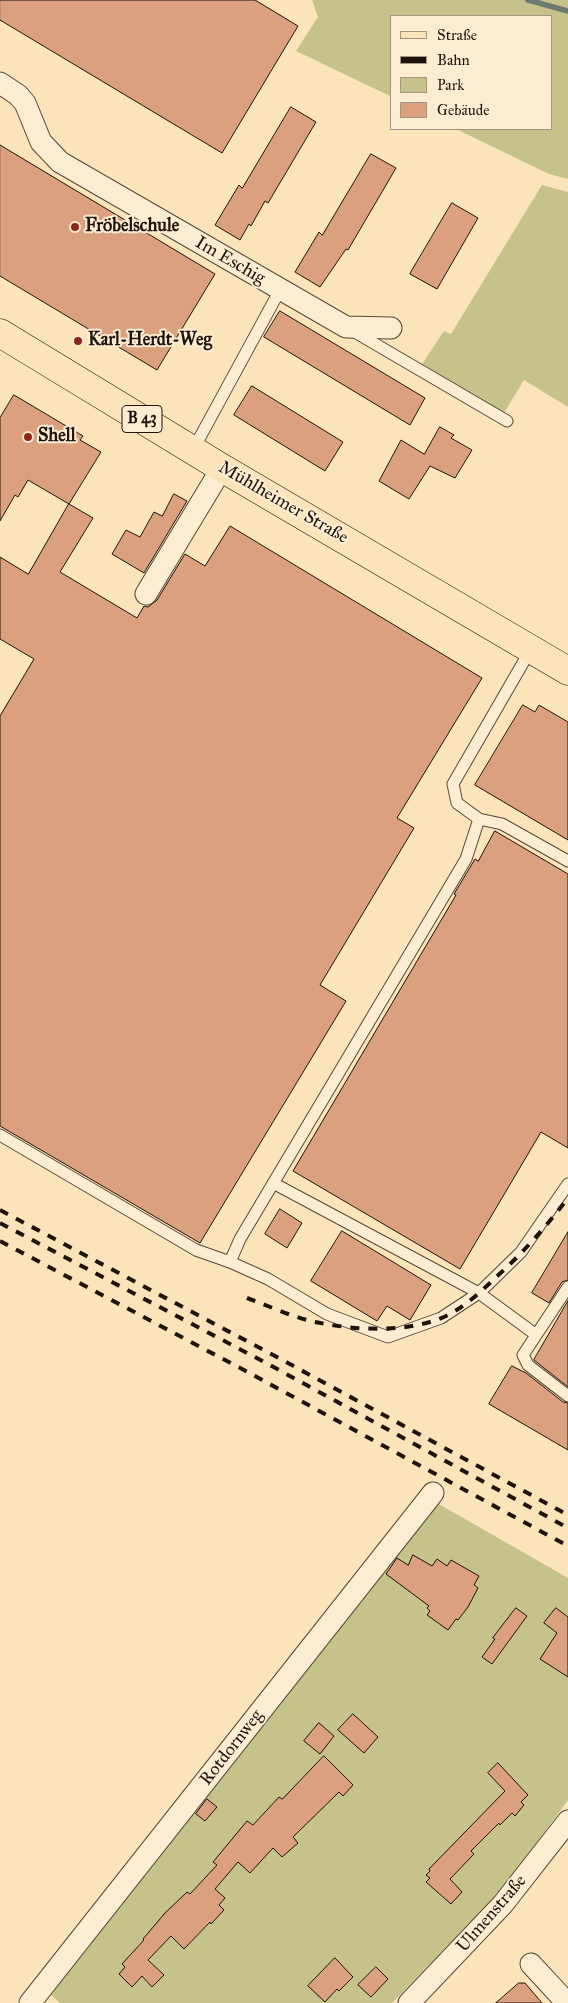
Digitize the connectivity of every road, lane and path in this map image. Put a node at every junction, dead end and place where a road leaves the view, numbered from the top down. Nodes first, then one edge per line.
1 (0, 83) edge
2 (280, 290) junction
3 (346, 327) junction
4 (391, 328) dead end
5 (0, 333) edge
6 (507, 421) dead end
7 (193, 450) junction
8 (222, 468) junction
9 (146, 594) dead end
10 (531, 649) junction
11 (568, 671) edge
12 (479, 819) junction
13 (568, 861) edge
14 (0, 1135) edge
15 (273, 1183) junction
16 (568, 1184) edge
17 (230, 1262) junction
18 (568, 1287) edge
19 (479, 1293) junction
20 (535, 1334) junction
21 (568, 1396) edge
22 (433, 1493) dead end
23 (568, 1821) edge
24 (531, 1964) dead end
25 (37, 2001) edge
26 (409, 2003) edge
27 (567, 2003) edge

1 - 2 street, Im Eschig
2 - 3 street, Im Eschig
2 - 7 lane
3 - 4 street, Im Eschig
3 - 6 lane
5 - 7 main road, Mühlheimer Straße / B 43
7 - 8 main road, Mühlheimer Straße / B 43
8 - 9 street
8 - 10 main road, Mühlheimer Straße / B 43
10 - 11 main road, Mühlheimer Straße / B 43
10 - 12 lane
12 - 13 lane
12 - 15 lane
14 - 17 lane
15 - 17 lane
15 - 19 lane
16 - 19 lane
17 - 19 lane
18 - 20 lane
19 - 20 lane
20 - 21 lane
22 - 25 street, Rotdornweg
23 - 26 street, Ulmenstraße
24 - 27 street

